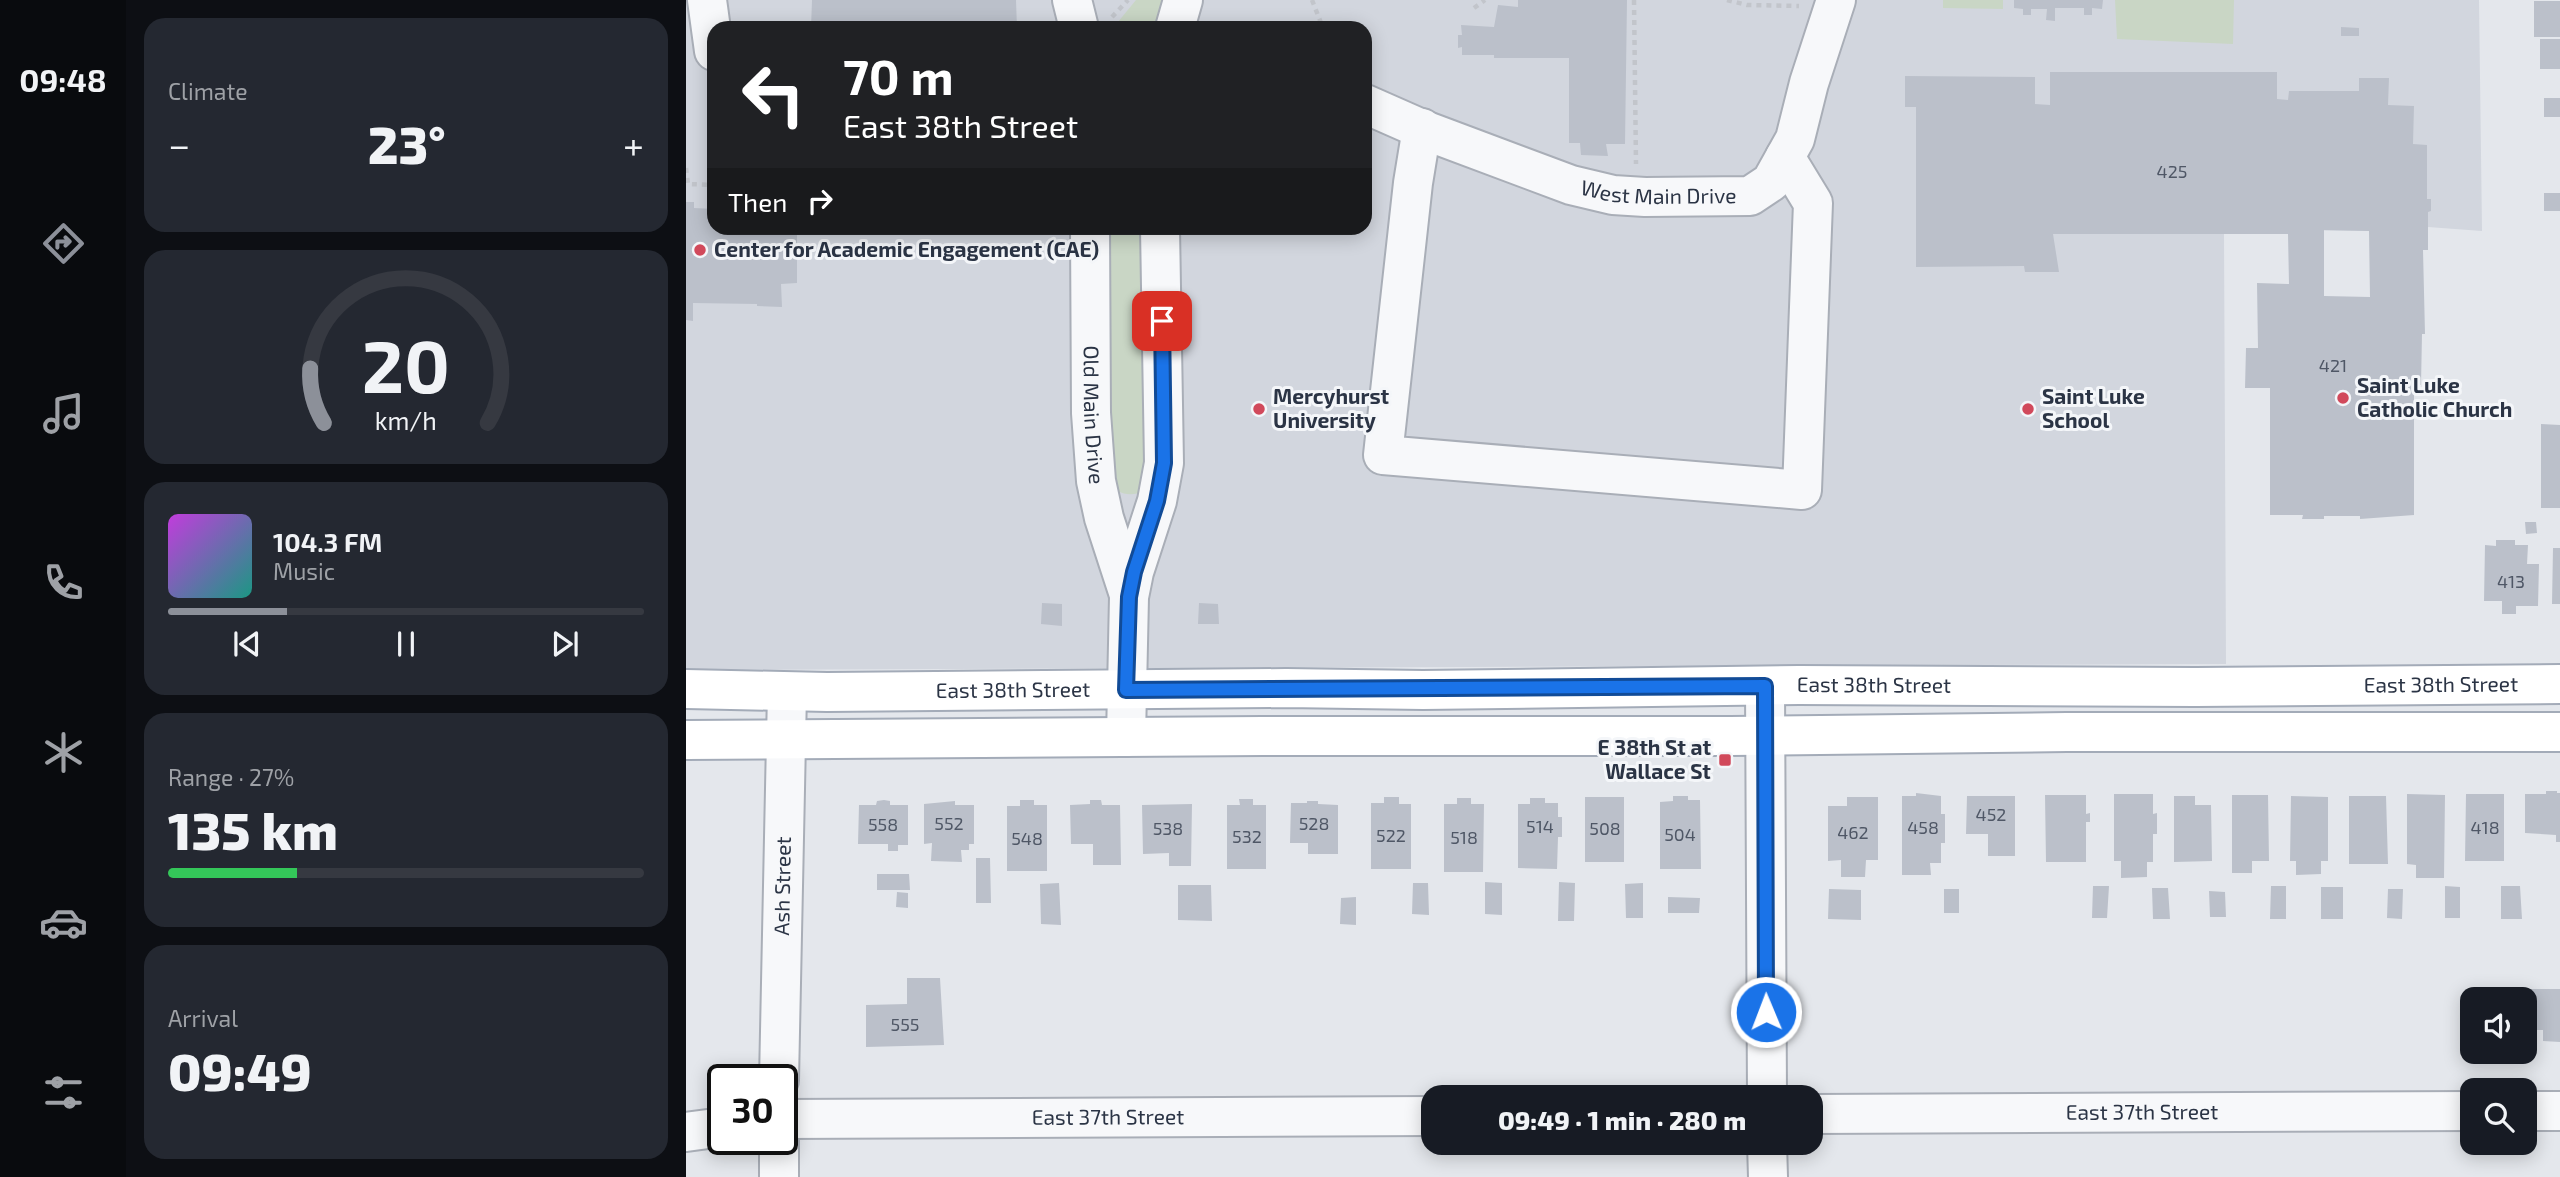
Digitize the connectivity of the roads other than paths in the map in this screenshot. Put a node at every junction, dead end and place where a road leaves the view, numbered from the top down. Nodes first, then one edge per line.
1 (707, 0) edge
2 (1072, 0) edge
3 (1182, 0) edge
4 (1835, 3) edge
5 (710, 21) edge
6 (1092, 21) edge
7 (1177, 21) edge
8 (1372, 107) edge
9 (1422, 128) junction
10 (1785, 157) junction
11 (1090, 235) edge
12 (1160, 235) edge
13 (1129, 597) junction
14 (2560, 684) edge
15 (1765, 686) junction
16 (686, 690) edge
17 (1126, 690) junction
18 (787, 692) junction
19 (2560, 732) edge
20 (1763, 736) junction
21 (1126, 737) junction
22 (787, 739) junction
23 (686, 740) edge
24 (779, 1064) edge
25 (1767, 1085) edge
26 (2460, 1111) edge
27 (2537, 1111) edge
28 (2560, 1111) edge
29 (1823, 1114) edge
30 (1421, 1116) edge
31 (798, 1119) edge
32 (707, 1129) edge
33 (686, 1132) edge
34 (779, 1155) edge
35 (1767, 1155) edge
36 (779, 1177) edge
37 (1768, 1177) edge

1 - 5 street
2 - 6 street
3 - 7 street
4 - 10 street, West Main Drive
8 - 9 street, West Main Drive
9 - 10 street, West Main Drive
9 - 10 street
11 - 13 street, Old Main Drive
12 - 13 street, Old Main Drive
13 - 17 street, Old Main Drive
14 - 15 main road, East 38th Street
15 - 17 main road, East 38th Street
15 - 20 street
16 - 18 main road, East 38th Street
17 - 18 main road, East 38th Street
17 - 21 street, Old Main Drive
18 - 22 street, Ash Street
19 - 20 main road
20 - 21 main road
20 - 25 street
21 - 22 main road
22 - 23 main road
22 - 24 street, Ash Street
26 - 29 street, East 37th Street
27 - 28 street
30 - 31 street, East 37th Street
32 - 33 street
34 - 36 street
35 - 37 street

